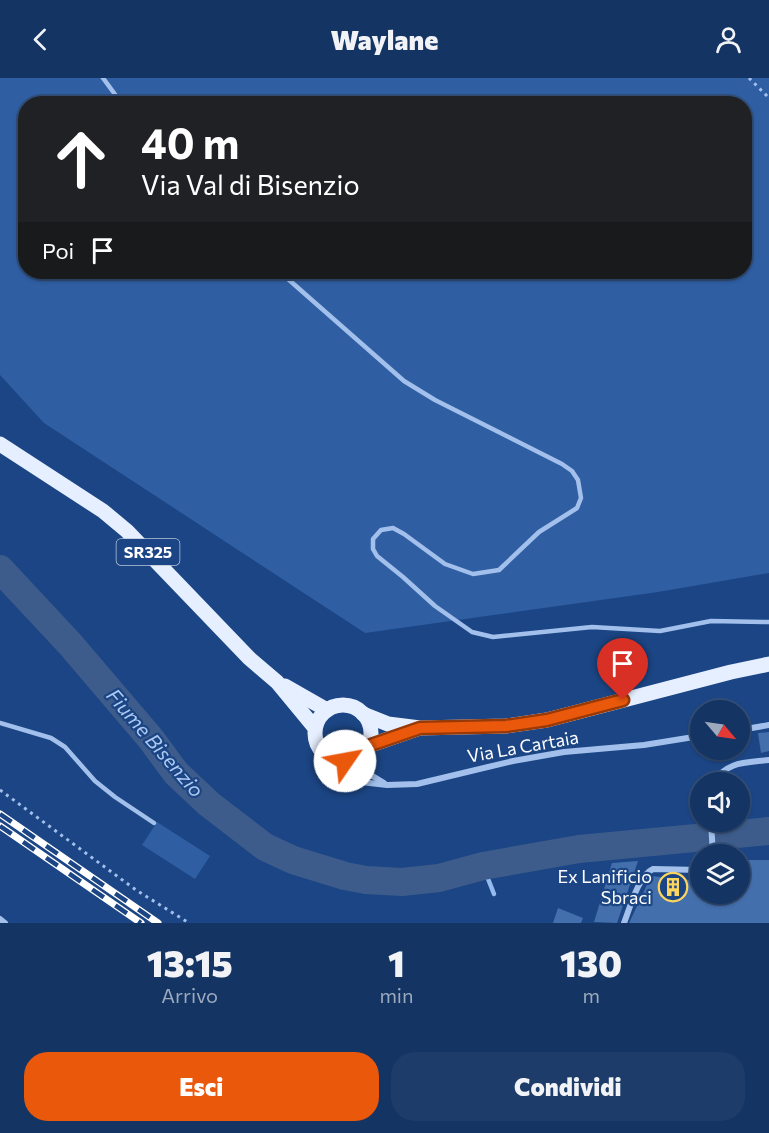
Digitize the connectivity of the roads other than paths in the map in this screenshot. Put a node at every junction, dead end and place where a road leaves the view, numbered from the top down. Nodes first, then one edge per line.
1 (103, 78) edge
2 (116, 96) edge
3 (288, 279) edge
4 (0, 444) edge
5 (769, 622) edge
6 (769, 664) edge
7 (277, 682) junction
8 (327, 710) junction
9 (363, 714) junction
10 (0, 723) edge
11 (769, 725) edge
12 (315, 728) junction
13 (420, 728) junction
14 (750, 728) edge
15 (690, 738) edge
16 (368, 746) junction
17 (328, 757) junction
18 (355, 758) junction
19 (769, 760) edge
20 (720, 772) edge
21 (387, 785) junction
22 (154, 823) dead end
23 (690, 870) edge
24 (0, 919) edge
25 (5, 923) edge
26 (624, 923) edge

1 - 2 lane
3 - 5 lane
4 - 7 main road, SR325
6 - 13 main road
7 - 8 main road, SR325
7 - 12 main road, SR325
8 - 9 main road
8 - 12 main road
9 - 13 main road
9 - 16 main road
10 - 22 lane
11 - 14 street
12 - 17 main road, SR325
13 - 16 main road
15 - 21 street, Via La Cartaia
16 - 18 main road
17 - 18 main road
17 - 21 street, Via La Cartaia
18 - 21 street
19 - 20 street
23 - 26 street
24 - 25 street

